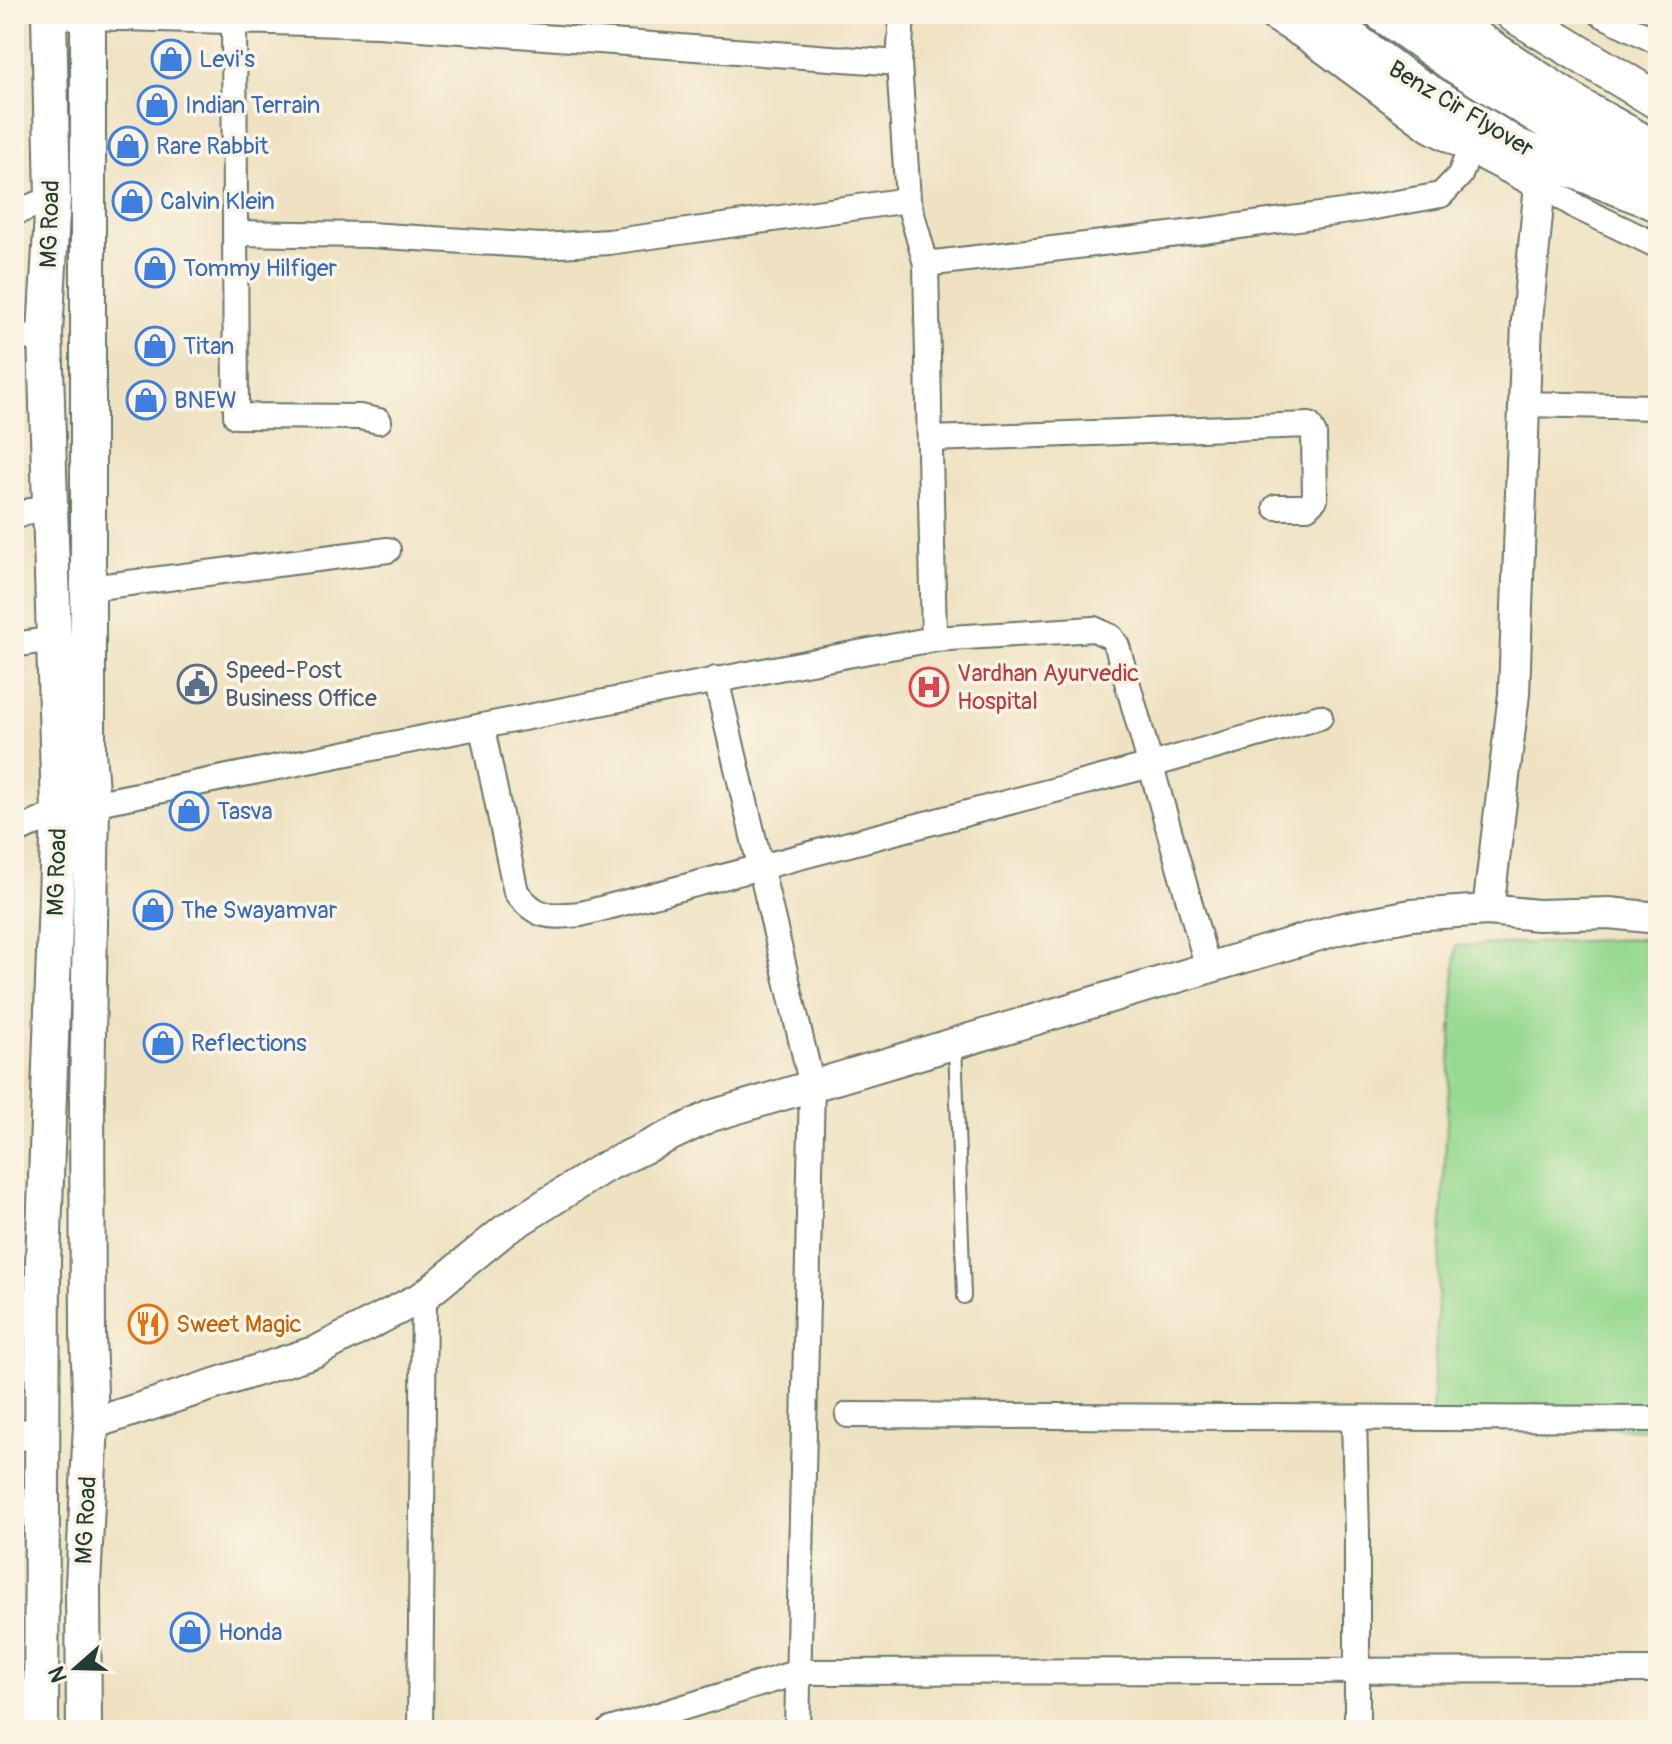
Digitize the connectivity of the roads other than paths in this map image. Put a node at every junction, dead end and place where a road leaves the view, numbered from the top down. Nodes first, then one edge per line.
1 (902, 14) edge
2 (1272, 14) edge
3 (1318, 14) edge
4 (1385, 14) edge
5 (1436, 14) edge
6 (1514, 14) edge
7 (1601, 14) edge
8 (49, 15) edge
9 (88, 16) edge
10 (234, 17) edge
11 (1658, 42) edge
12 (899, 63) junction
13 (1658, 101) edge
14 (1470, 149) junction
15 (1658, 152) edge
16 (1540, 184) junction
17 (1658, 187) edge
18 (53, 198) junction
19 (908, 200) junction
20 (1658, 203) edge
21 (14, 213) edge
22 (235, 233) junction
23 (1658, 246) edge
24 (926, 264) junction
25 (88, 278) junction
26 (48, 279) junction
27 (30, 336) edge
28 (1524, 404) junction
29 (1658, 407) edge
30 (379, 421) dead end
31 (931, 439) junction
32 (52, 503) junction
33 (1276, 507) dead end
34 (14, 517) edge
35 (388, 550) dead end
36 (90, 588) junction
37 (53, 639) junction
38 (934, 639) junction
39 (14, 645) edge
40 (716, 679) junction
41 (1320, 717) dead end
42 (482, 728) junction
43 (1151, 765) junction
44 (92, 804) junction
45 (59, 812) junction
46 (14, 833) edge
47 (760, 866) junction
48 (1488, 910) junction
49 (1658, 918) edge
50 (1208, 968) junction
51 (955, 1044) junction
52 (812, 1086) junction
53 (424, 1296) junction
54 (964, 1297) dead end
55 (848, 1415) dead end
56 (1354, 1419) junction
57 (1658, 1419) edge
58 (91, 1424) junction
59 (28, 1434) edge
60 (1658, 1670) edge
61 (799, 1672) junction
62 (1356, 1673) junction
63 (41, 1730) edge
64 (84, 1730) edge
65 (420, 1730) edge
66 (610, 1730) edge
67 (797, 1730) edge
68 (1357, 1730) edge

1 - 12 street
2 - 14 street
3 - 20 main road, Benz Cir Flyover
4 - 17 highway
5 - 15 highway
6 - 13 main road
7 - 11 street
8 - 9 street
8 - 18 main road, MG Road
9 - 10 street
9 - 25 main road, MG Road
10 - 12 street
10 - 22 street
12 - 19 street
14 - 16 street
14 - 24 street
16 - 23 street
16 - 28 street
18 - 21 street
18 - 26 main road, MG Road
19 - 22 street
19 - 24 street
22 - 30 street
24 - 31 street
25 - 26 main road
25 - 36 main road, MG Road
26 - 27 main road, MG Road
27 - 32 main road, MG Road
28 - 29 street
28 - 48 street
31 - 33 street
31 - 38 street
32 - 34 street
32 - 37 main road, MG Road
35 - 36 street
36 - 44 main road, MG Road
37 - 39 street
37 - 45 main road, MG Road
38 - 40 street
38 - 43 street
40 - 42 street
40 - 47 street
41 - 43 street
42 - 44 street
42 - 47 street
43 - 47 street
43 - 50 street
44 - 45 street
44 - 58 main road, MG Road
45 - 46 street
45 - 59 main road, MG Road
47 - 52 street
48 - 49 street
48 - 50 street
50 - 51 street
51 - 52 street
51 - 54 lane
52 - 53 street
52 - 61 street
53 - 58 street
53 - 65 street
55 - 56 street
56 - 57 street
56 - 62 street
58 - 59 main road
58 - 64 main road, MG Road
59 - 63 main road, MG Road
60 - 62 street
61 - 62 street
61 - 66 street
61 - 67 street
62 - 68 street

